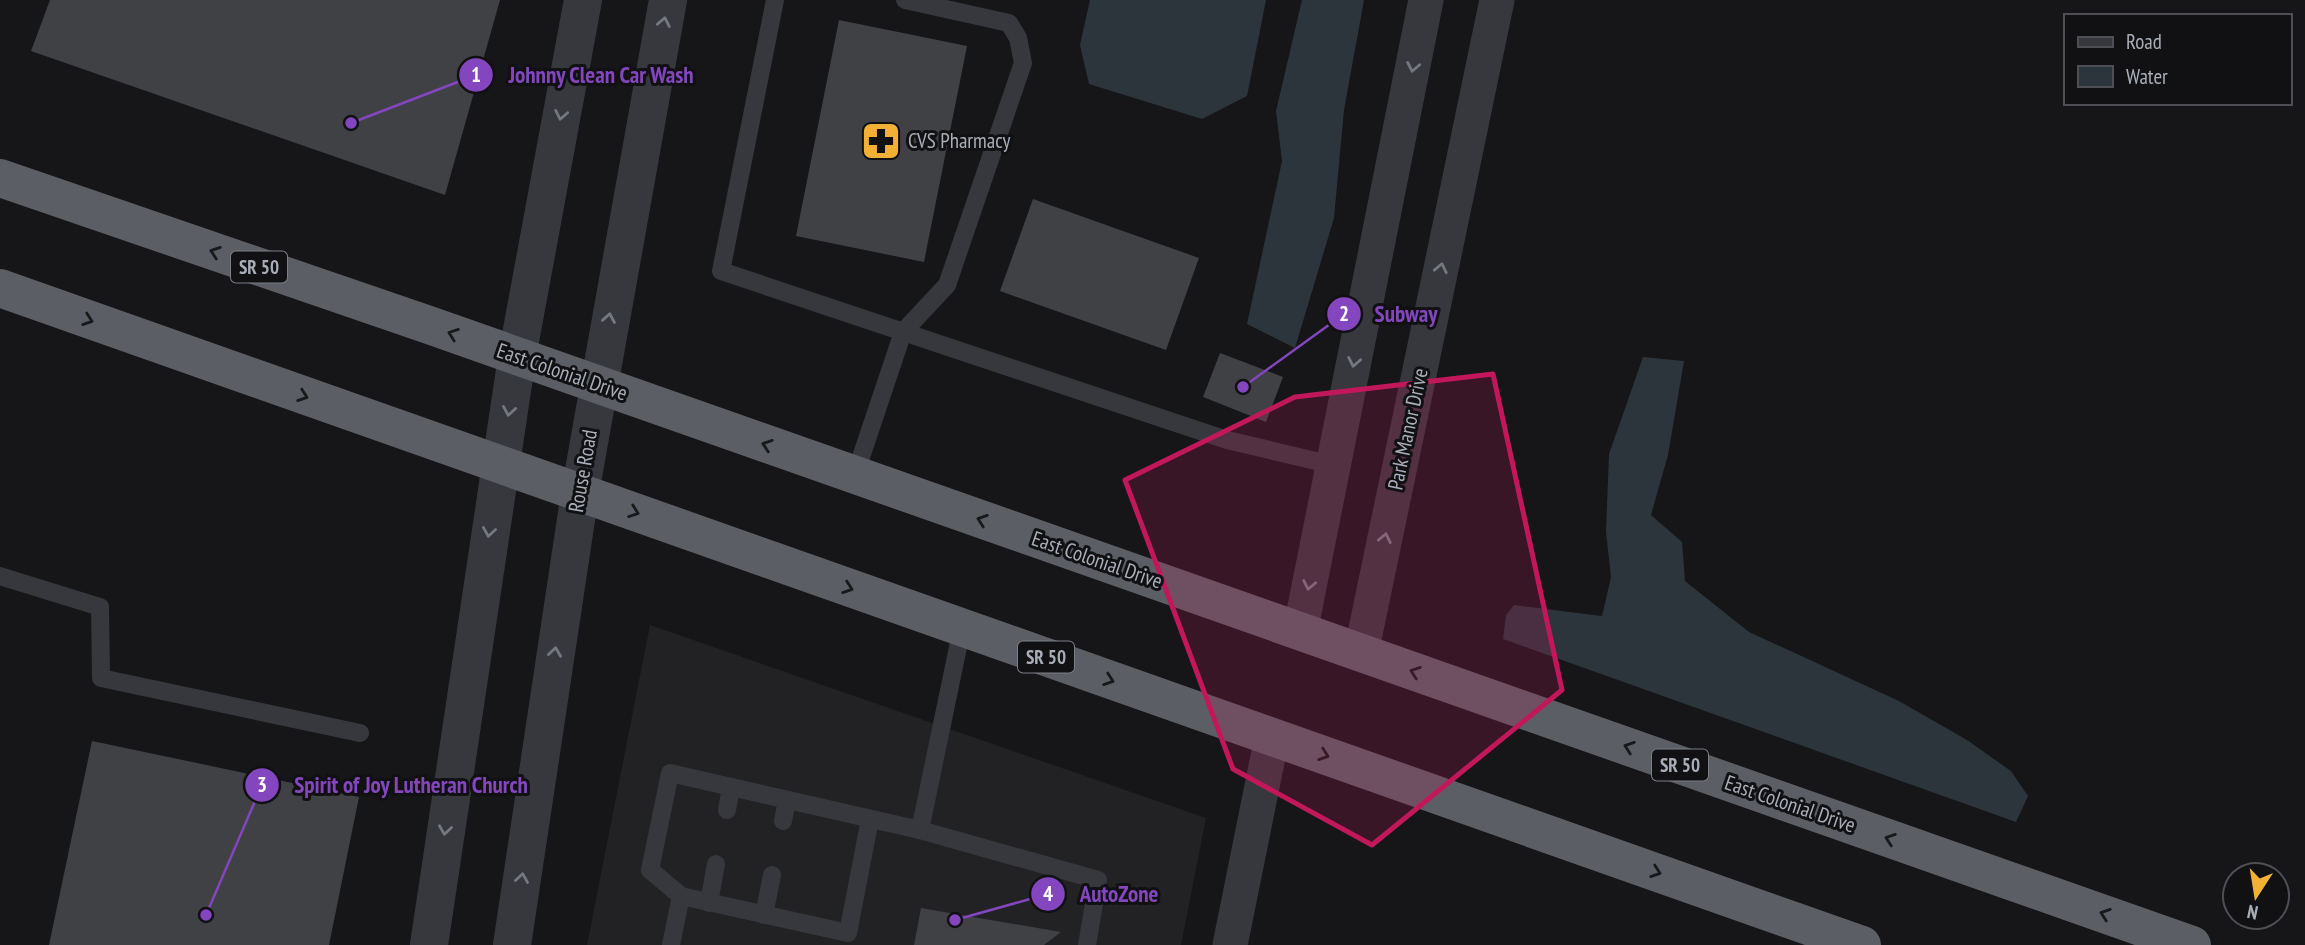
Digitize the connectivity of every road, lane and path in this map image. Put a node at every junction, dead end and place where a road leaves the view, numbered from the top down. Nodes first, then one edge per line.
1 (583, 0) edge
2 (668, 0) edge
3 (775, 0) edge
4 (905, 0) edge
5 (1426, 0) edge
6 (1497, 0) edge
7 (0, 178) edge
8 (0, 289) edge
9 (903, 332) junction
10 (517, 357) junction
11 (598, 385) junction
12 (500, 465) junction
13 (1333, 465) junction
14 (855, 475) junction
15 (580, 493) junction
16 (0, 576) edge
17 (962, 628) junction
18 (1300, 632) junction
19 (1361, 653) junction
20 (360, 733) dead end
21 (1272, 737) junction
22 (731, 787) junction
23 (787, 800) junction
24 (727, 810) dead end
25 (870, 819) junction
26 (783, 821) dead end
27 (920, 830) junction
28 (716, 864) dead end
29 (772, 875) dead end
30 (681, 896) junction
31 (709, 903) junction
32 (764, 915) junction
33 (2149, 939) edge
34 (429, 945) edge
35 (512, 945) edge
36 (671, 945) edge
37 (1087, 945) edge
38 (1230, 945) edge
39 (1863, 945) edge
40 (2192, 945) edge

1 -> 10 street
11 -> 2 street, Rouse Road
3 - 9 lane
4 - 9 lane
5 -> 13 street
19 -> 6 street, Park Manor Drive
10 -> 7 highway, East Colonial Drive / SR 50
8 -> 12 highway, SR 50
9 - 13 lane
9 - 14 lane
10 - 11 highway, East Colonial Drive / SR 50
10 -> 12 street
14 -> 11 highway, East Colonial Drive / SR 50
11 - 15 street, Rouse Road
12 - 15 highway, SR 50
12 -> 34 street
13 -> 18 street
18 -> 14 highway, East Colonial Drive / SR 50
15 -> 17 highway, SR 50
35 -> 15 street, Rouse Road
16 - 20 lane
17 -> 21 highway, SR 50
17 - 27 lane
18 - 19 highway, East Colonial Drive / SR 50
33 -> 19 highway, East Colonial Drive / SR 50
21 - 38 street
21 -> 39 highway, SR 50
22 - 23 lane
22 - 24 lane
22 - 30 lane
23 - 25 lane
23 - 26 lane
25 - 27 lane
25 - 32 lane
27 - 37 lane
28 - 31 lane
29 - 32 lane
30 - 31 lane
30 - 36 lane
31 - 32 lane
33 - 40 highway, East Colonial Drive / SR 50

